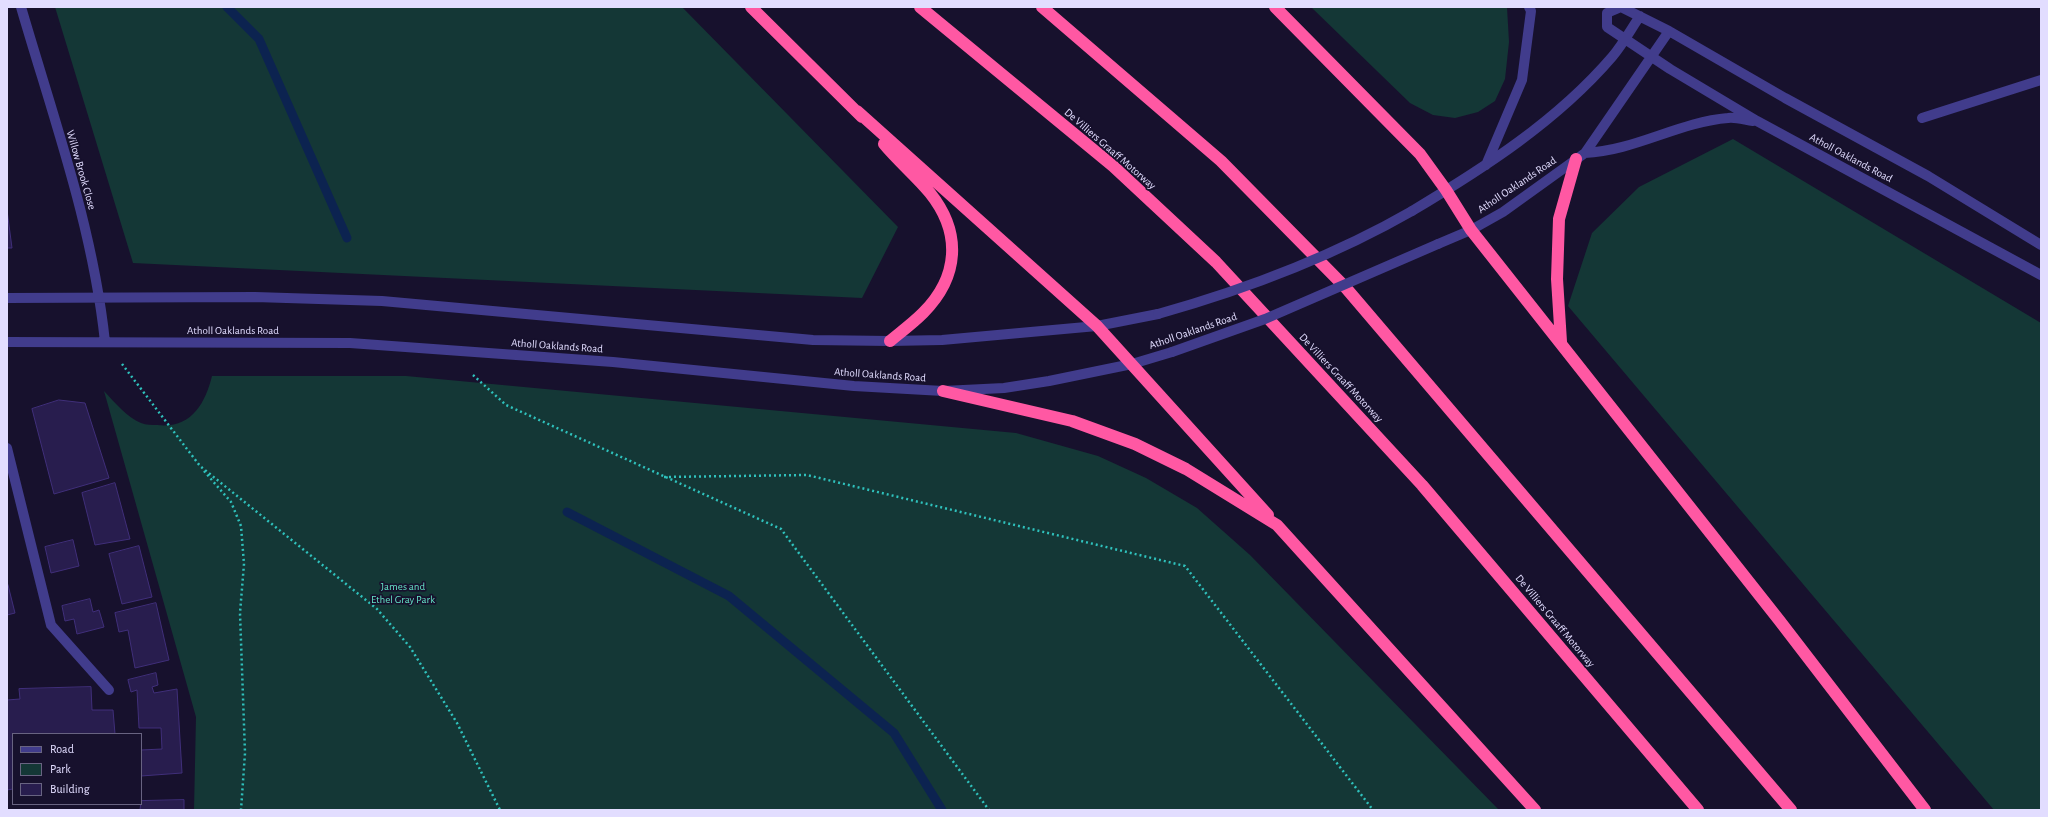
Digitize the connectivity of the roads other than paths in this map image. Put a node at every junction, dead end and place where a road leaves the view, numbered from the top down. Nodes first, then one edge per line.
1 (21, 7) edge
2 (751, 7) edge
3 (920, 7) edge
4 (1042, 7) edge
5 (1275, 7) edge
6 (1529, 7) edge
7 (1598, 7) edge
8 (1607, 13) junction
9 (1640, 16) junction
10 (1669, 31) junction
11 (1623, 40) junction
12 (1652, 58) junction
13 (2041, 80) edge
14 (858, 111) junction
15 (1922, 118) dead end
16 (1757, 121) junction
17 (1581, 156) junction
18 (1486, 165) junction
19 (1446, 190) junction
20 (1471, 230) junction
21 (2041, 246) edge
22 (2041, 275) edge
23 (100, 297) junction
24 (7, 298) edge
25 (1097, 326) junction
26 (890, 341) junction
27 (7, 342) edge
28 (105, 342) junction
29 (1561, 342) junction
30 (1132, 364) junction
31 (943, 391) junction
32 (7, 448) edge
33 (1277, 525) junction
34 (109, 690) dead end
35 (1535, 810) edge
36 (1698, 810) edge
37 (1791, 810) edge
38 (1925, 810) edge

1 - 23 street, Willow Brook Close
2 - 14 highway
3 - 36 highway, De Villiers Graaff Motorway
4 - 37 highway
5 - 19 highway
6 - 18 street
7 - 8 street
8 - 9 street, Atholl Oaklands Road
8 - 11 street, Atholl Oaklands Road
9 - 10 street, Atholl Oaklands Road
9 - 11 street
10 - 12 street, Atholl Oaklands Road
10 - 21 street, Atholl Oaklands Road
11 - 12 street, Atholl Oaklands Road
11 - 18 street
12 - 16 street, Atholl Oaklands Road
12 - 17 street, Atholl Oaklands Road
13 - 15 street
14 - 25 highway
14 - 26 highway
16 - 17 street
16 - 22 street, Atholl Oaklands Road
17 - 20 street, Atholl Oaklands Road
17 - 29 highway
18 - 19 street
19 - 20 highway
19 - 25 street, bridge
20 - 29 highway
20 - 30 street, Atholl Oaklands Road, bridge
23 - 24 street
23 - 26 street
23 - 28 street, Willow Brook Close
25 - 26 street
25 - 30 highway
27 - 28 street, Atholl Oaklands Road
28 - 31 street, Atholl Oaklands Road
29 - 38 highway
30 - 31 street, Atholl Oaklands Road
30 - 33 highway
31 - 33 highway
32 - 34 street
33 - 35 highway

